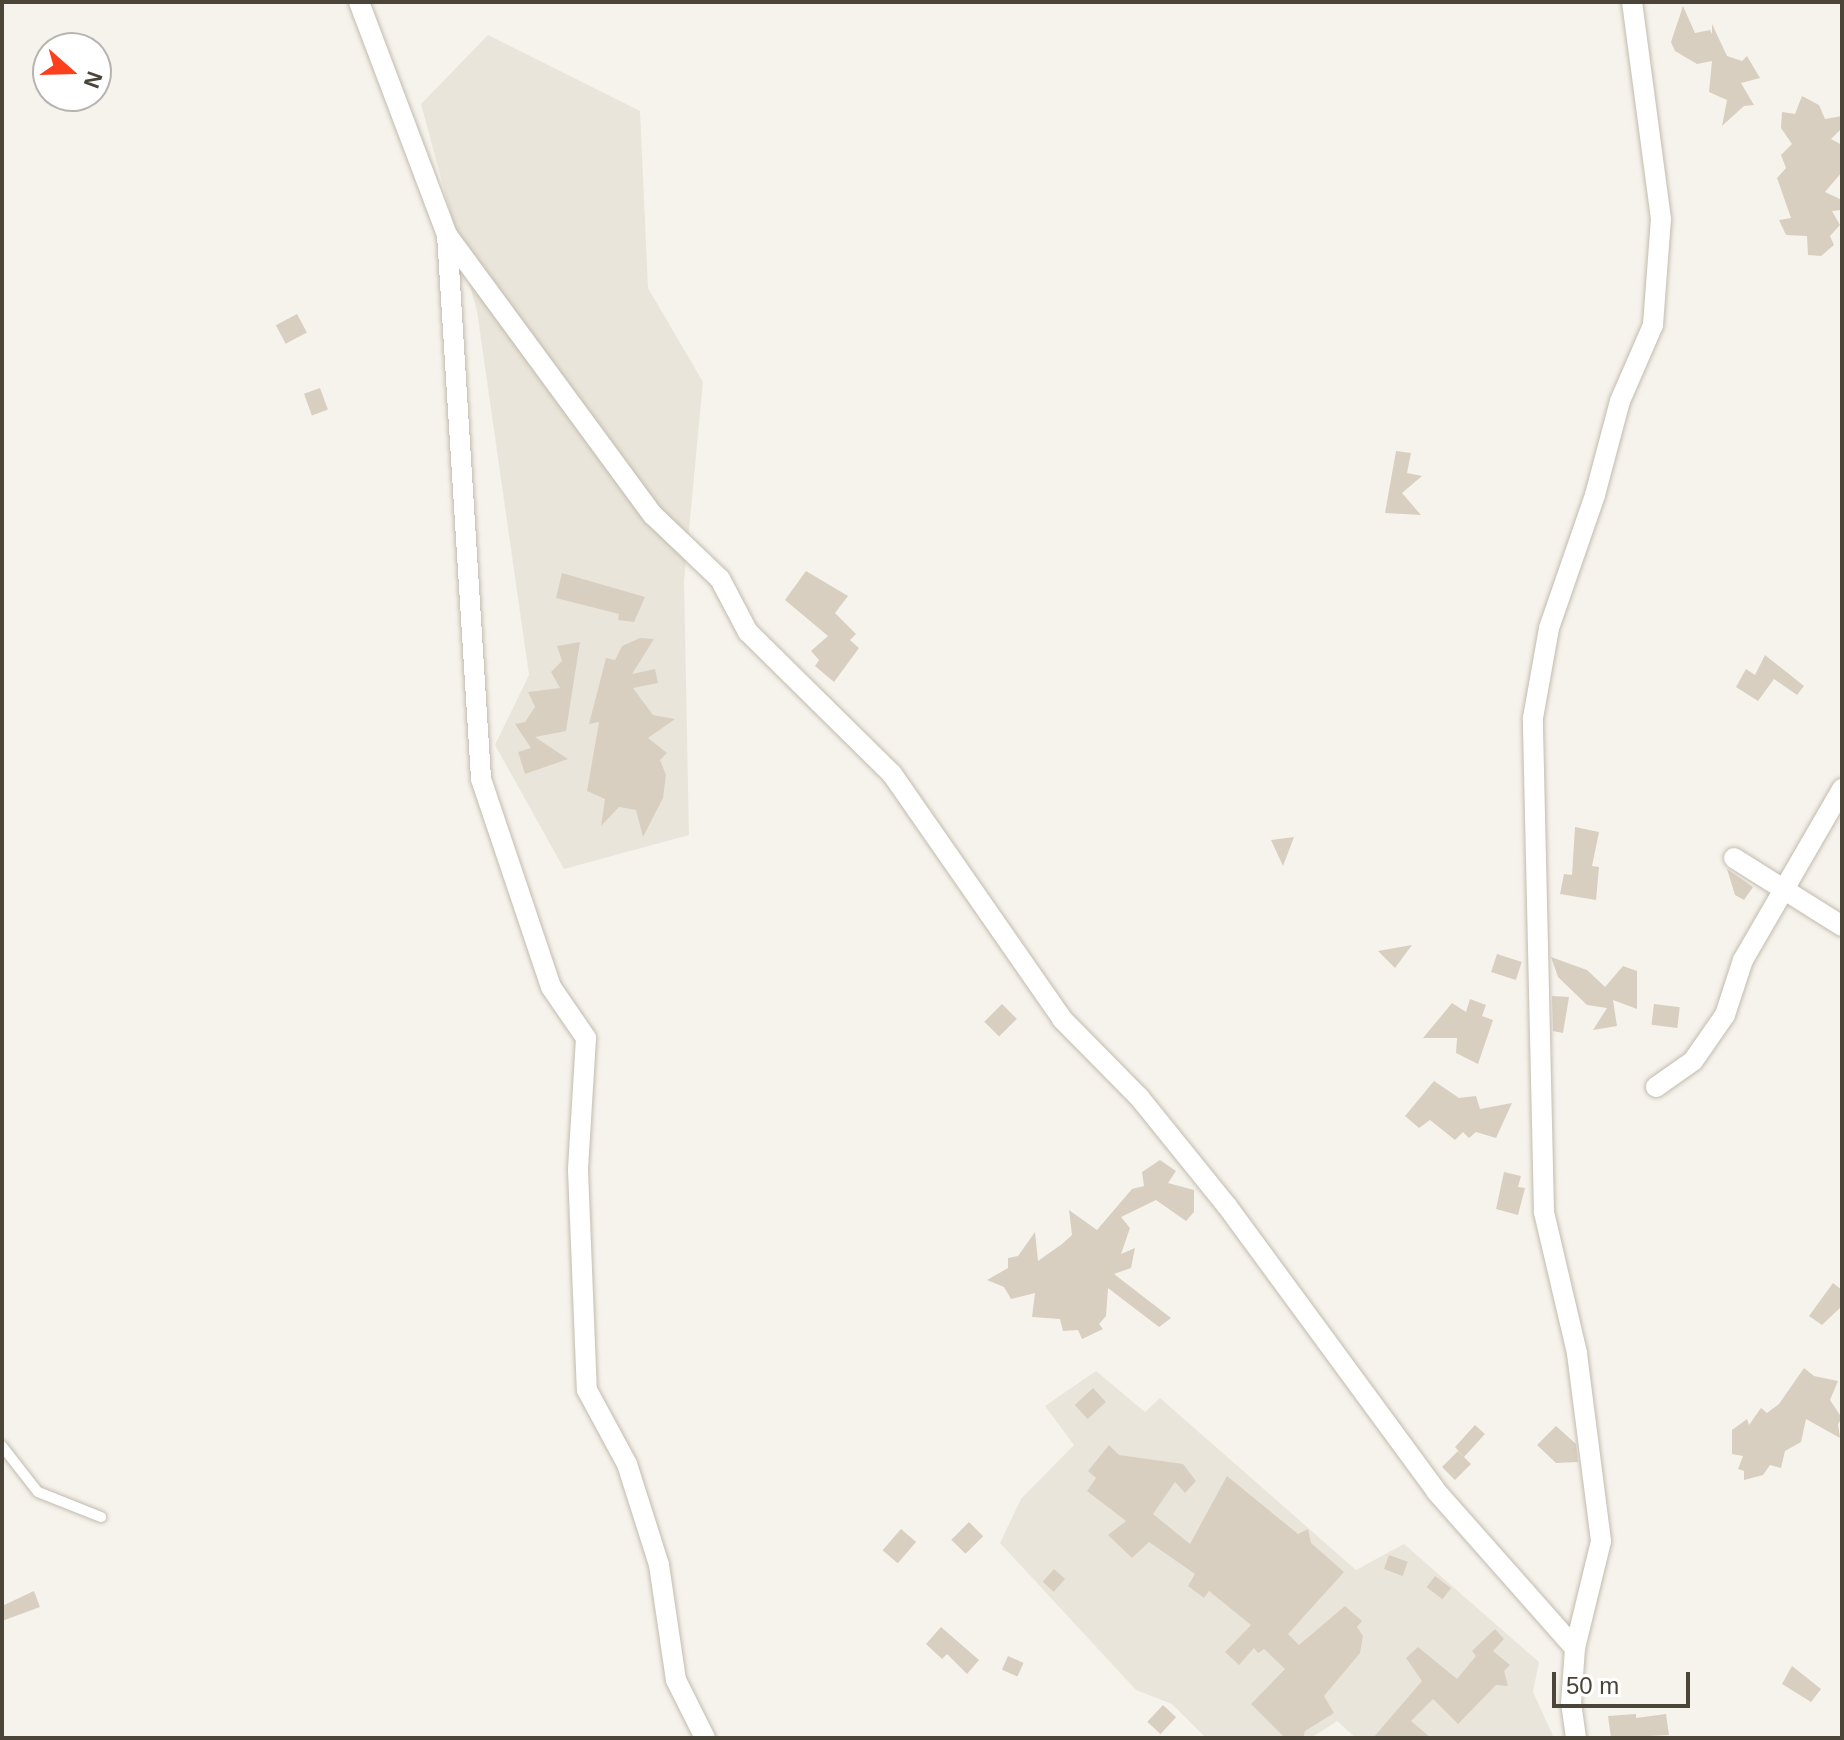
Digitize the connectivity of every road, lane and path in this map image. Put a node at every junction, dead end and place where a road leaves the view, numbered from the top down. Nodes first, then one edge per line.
1 (359, 2) edge
2 (1632, 2) edge
3 (447, 235) junction
4 (1842, 789) edge
5 (1734, 858) dead end
6 (1781, 888) junction
7 (1842, 926) edge
8 (1656, 1087) dead end
9 (2, 1446) edge
10 (101, 1517) dead end
11 (1575, 1648) junction
12 (705, 1738) edge
13 (1576, 1738) edge

1 - 3 street
2 - 11 street
3 - 11 street
3 - 12 street
4 - 6 street
5 - 6 street
6 - 7 street
6 - 8 street
9 - 10 lane
11 - 13 street

